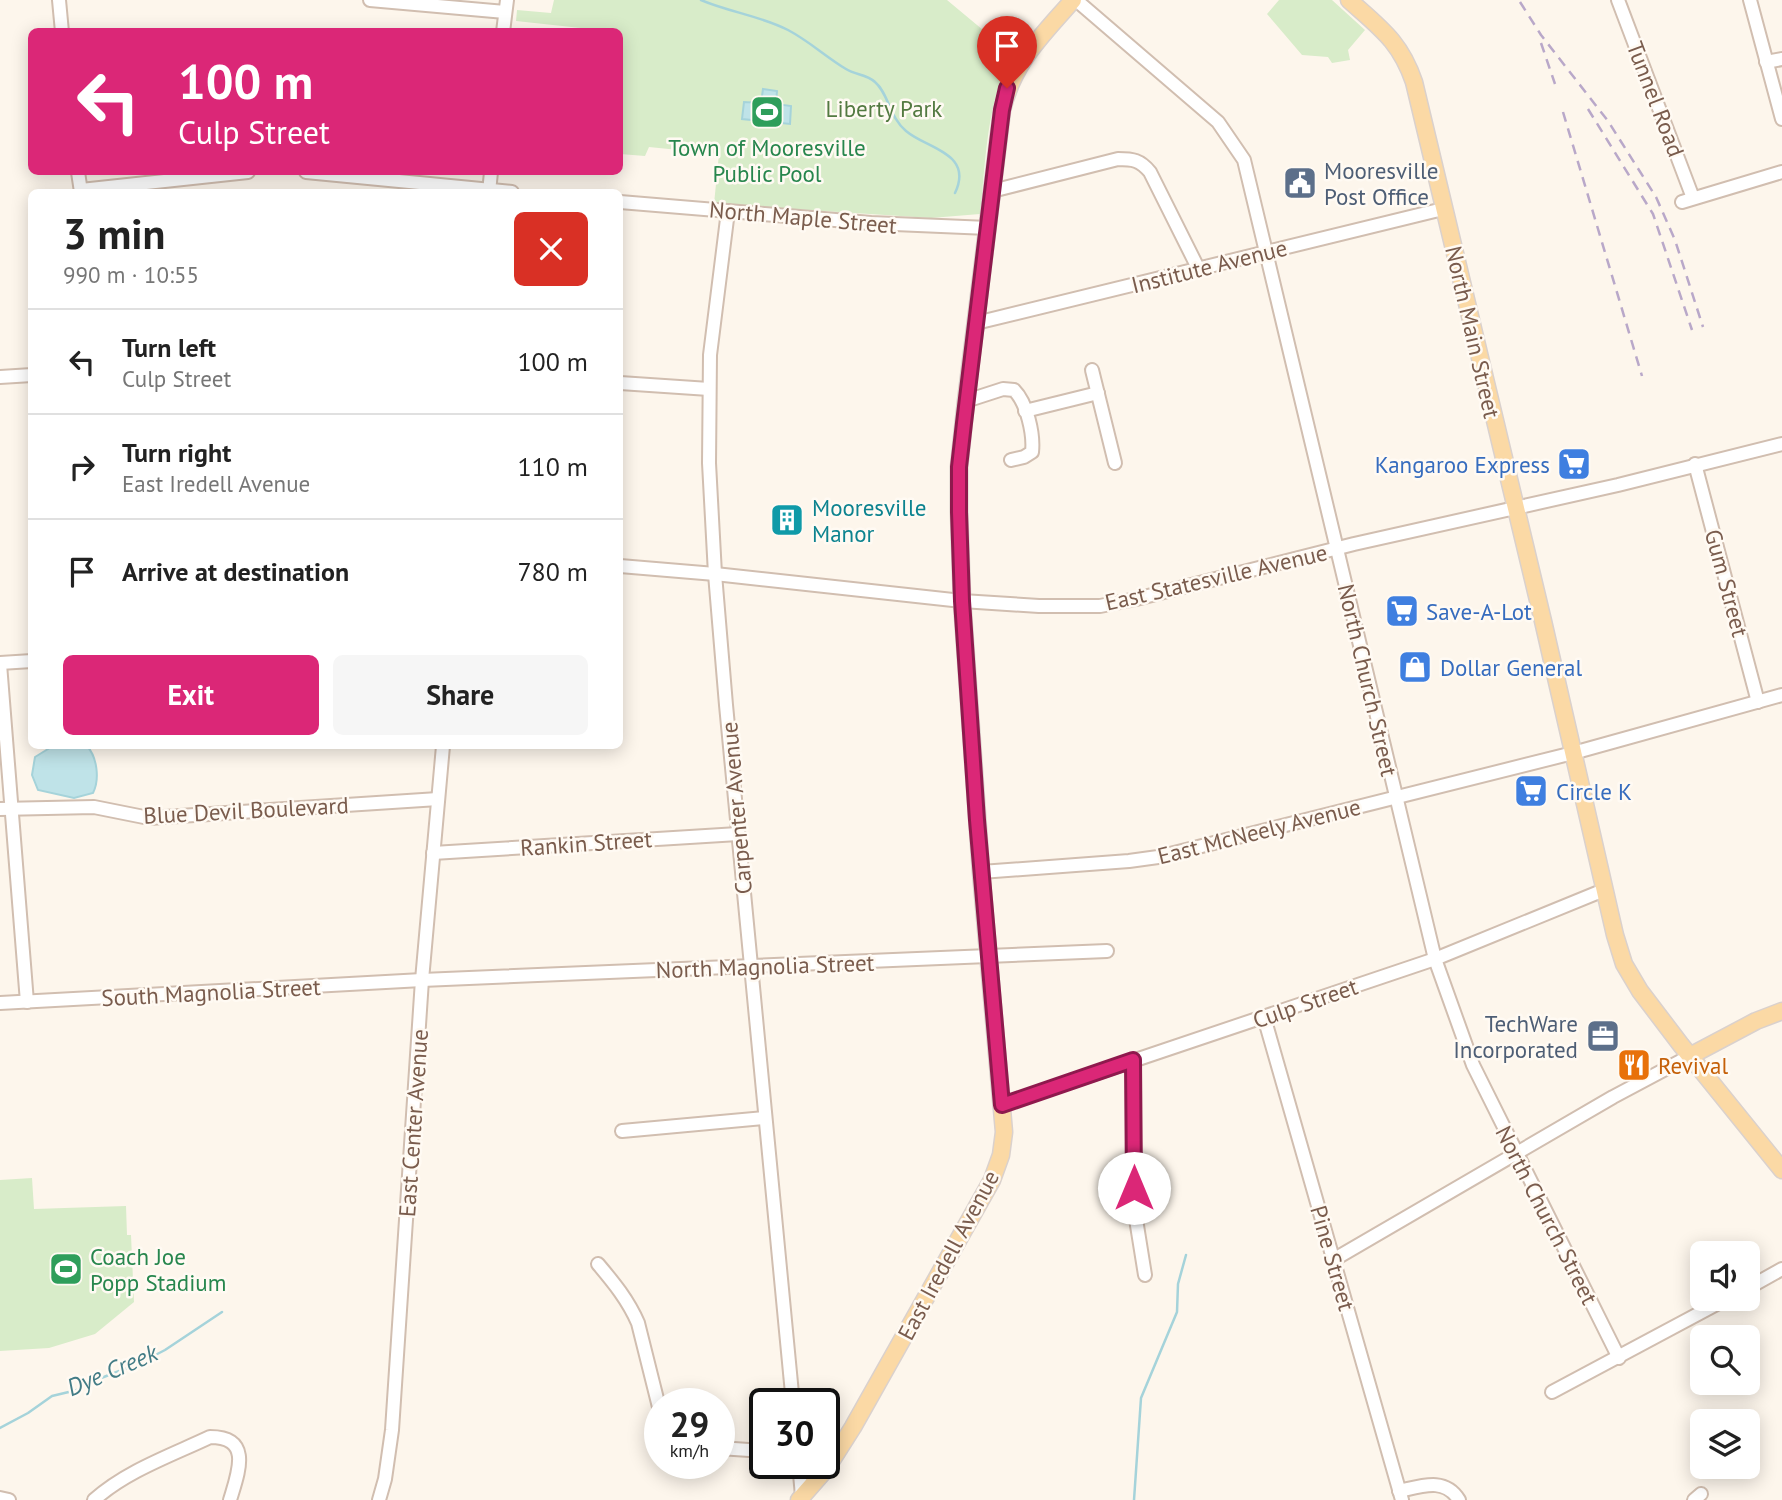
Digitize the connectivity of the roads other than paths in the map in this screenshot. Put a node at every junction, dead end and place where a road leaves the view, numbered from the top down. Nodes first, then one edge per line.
1 (59, 0) edge
2 (370, 0) edge
3 (1074, 0) edge
4 (1349, 0) edge
5 (1618, 0) edge
6 (1750, 0) edge
7 (506, 6) edge
8 (62, 28) edge
9 (503, 28) edge
10 (1782, 59) edge
11 (1766, 62) junction
12 (1782, 119) edge
13 (1782, 172) edge
14 (222, 175) edge
15 (333, 175) edge
16 (99, 189) edge
17 (462, 189) edge
18 (992, 191) junction
19 (623, 202) edge
20 (1443, 209) junction
21 (728, 211) junction
22 (988, 228) junction
23 (1267, 252) junction
24 (1198, 268) junction
25 (976, 323) junction
26 (1092, 370) dead end
27 (28, 375) edge
28 (0, 377) edge
29 (623, 383) edge
30 (709, 389) junction
31 (1098, 393) junction
32 (966, 401) junction
33 (1025, 411) junction
34 (1782, 444) edge
35 (1011, 460) dead end
36 (1115, 463) dead end
37 (1695, 464) junction
38 (1515, 507) junction
39 (1337, 548) junction
40 (623, 566) edge
41 (715, 574) junction
42 (962, 601) junction
43 (28, 661) edge
44 (0, 664) edge
45 (1782, 695) edge
46 (1758, 702) junction
47 (443, 749) edge
48 (1573, 753) junction
49 (1396, 797) junction
50 (438, 799) junction
51 (6, 809) edge
52 (738, 834) junction
53 (433, 853) junction
54 (981, 872) junction
55 (1604, 890) junction
56 (1107, 951) dead end
57 (989, 957) junction
58 (1435, 959) junction
59 (751, 966) junction
60 (422, 980) junction
61 (27, 1002) junction
62 (0, 1003) edge
63 (1782, 1011) edge
64 (1264, 1017) junction
65 (1689, 1056) junction
66 (1133, 1060) junction
67 (1002, 1105) junction
68 (765, 1118) junction
69 (622, 1132) dead end
70 (1516, 1155) junction
71 (1782, 1170) edge
72 (1333, 1260) junction
73 (598, 1264) dead end
74 (1782, 1269) edge
75 (1145, 1275) dead end
76 (1760, 1281) edge
77 (1704, 1311) edge
78 (1619, 1358) junction
79 (654, 1388) edge
80 (791, 1388) edge
81 (1552, 1392) dead end
82 (800, 1479) edge
83 (1401, 1495) edge
84 (0, 1498) edge
85 (801, 1498) edge
86 (9, 1500) edge
87 (94, 1500) edge
88 (230, 1500) edge
89 (379, 1500) edge
90 (1459, 1500) edge

1 - 8 street
2 - 7 street
3 - 18 main road, East Iredell Avenue
3 - 23 street, North Church Street
4 - 20 main road, North Main Street
5 - 13 street, Tunnel Road
6 - 11 street
7 - 9 street
10 - 11 street
11 - 12 street
14 - 16 street
15 - 17 street
18 - 22 main road, East Iredell Avenue
18 - 24 street
19 - 21 street, North Maple Street
20 - 23 street, Institute Avenue
20 - 38 main road, North Main Street
21 - 22 street, North Maple Street
21 - 30 street, Carpenter Avenue
22 - 25 main road, East Iredell Avenue
23 - 24 street, Institute Avenue
23 - 39 street, North Church Street
24 - 25 street, Institute Avenue
25 - 32 main road, East Iredell Avenue
26 - 31 street
27 - 28 street
29 - 30 street
30 - 41 street, Carpenter Avenue
31 - 33 street
31 - 36 street
32 - 33 street
32 - 42 main road, East Iredell Avenue
33 - 35 street
34 - 37 street, East Statesville Avenue
37 - 38 street, East Statesville Avenue
37 - 46 street, Gum Street
38 - 39 street, East Statesville Avenue
38 - 48 main road, North Main Street
39 - 42 street, East Statesville Avenue
39 - 49 street, North Church Street
40 - 41 street, East Statesville Avenue
41 - 42 street, East Statesville Avenue
41 - 52 street, Carpenter Avenue
42 - 54 main road, East Iredell Avenue
43 - 44 street
44 - 51 street
45 - 46 street, East McNeely Avenue
46 - 48 street, East McNeely Avenue
47 - 50 street, East Center Avenue
48 - 49 street, East McNeely Avenue
48 - 55 main road, North Main Street
49 - 54 street, East McNeely Avenue
49 - 58 street, North Church Street
50 - 51 street, Blue Devil Boulevard
50 - 53 street, East Center Avenue
51 - 61 street
52 - 53 street, Rankin Street
52 - 59 street, Carpenter Avenue
53 - 60 street, East Center Avenue
54 - 57 main road, East Iredell Avenue
55 - 58 street, Culp Street
55 - 65 main road, North Main Street
56 - 57 street, North Magnolia Street
57 - 59 street, North Magnolia Street
57 - 67 main road, East Iredell Avenue
58 - 64 street, Culp Street
58 - 70 street, North Church Street
59 - 60 street, North Magnolia Street
59 - 68 street, Carpenter Avenue
60 - 61 street, South Magnolia Street
60 - 89 street, East Center Avenue
61 - 62 street, South Magnolia Street
63 - 65 main road
64 - 66 street, Culp Street
64 - 72 street, Pine Street
65 - 70 street
65 - 71 main road, North Main Street
66 - 67 street, Culp Street
66 - 75 street
67 - 85 main road, East Iredell Avenue
68 - 69 street
68 - 80 street, Carpenter Avenue
70 - 72 street
70 - 78 street, North Church Street
72 - 83 street, Pine Street
73 - 79 street
74 - 76 street
77 - 78 street
78 - 81 street
82 - 85 street
83 - 90 street
84 - 86 street
87 - 88 street

